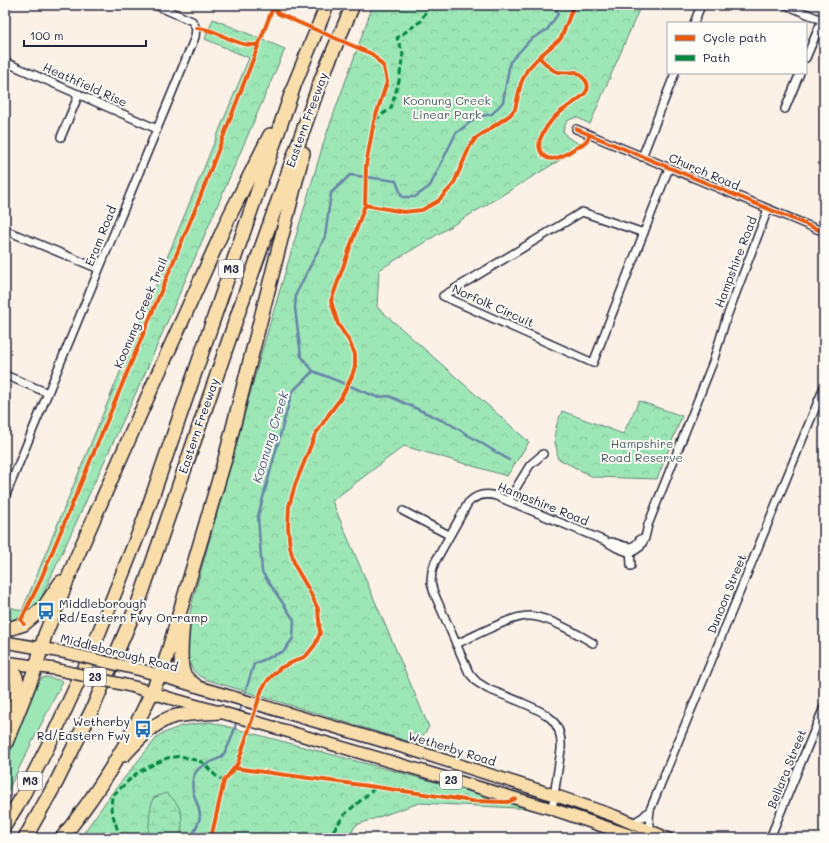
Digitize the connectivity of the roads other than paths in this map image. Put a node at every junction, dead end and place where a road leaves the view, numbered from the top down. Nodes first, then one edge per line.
1 (155, 5) edge
2 (328, 5) edge
3 (353, 5) edge
4 (701, 5) edge
5 (786, 5) edge
6 (823, 20) edge
7 (694, 22) edge
8 (807, 56) edge
9 (5, 62) edge
10 (675, 74) edge
11 (800, 74) edge
12 (322, 77) junction
13 (295, 83) junction
14 (79, 94) junction
15 (785, 109) dead end
16 (157, 129) junction
17 (576, 130) dead end
18 (61, 137) dead end
19 (642, 157) junction
20 (669, 168) junction
21 (768, 209) junction
22 (5, 230) edge
23 (824, 232) edge
24 (644, 233) junction
25 (99, 269) junction
26 (5, 375) edge
27 (824, 386) edge
28 (48, 393) junction
29 (543, 454) dead end
30 (5, 496) edge
31 (508, 501) junction
32 (403, 511) dead end
33 (449, 535) junction
34 (630, 550) junction
35 (75, 561) junction
36 (631, 566) dead end
37 (190, 577) junction
38 (5, 630) edge
39 (5, 642) edge
40 (592, 643) dead end
41 (456, 644) junction
42 (42, 648) junction
43 (5, 662) edge
44 (36, 667) junction
45 (160, 676) junction
46 (195, 686) junction
47 (153, 693) junction
48 (226, 695) joint
49 (824, 707) edge
50 (220, 712) junction
51 (5, 740) edge
52 (5, 745) edge
53 (110, 771) junction
54 (554, 795) junction
55 (552, 809) junction
56 (650, 810) junction
57 (633, 823) junction
58 (5, 825) edge
59 (651, 831) junction
60 (25, 838) edge
61 (62, 838) edge
62 (638, 838) edge
63 (667, 838) edge
64 (770, 838) edge

1 - 16 street, Eram Road
2 - 13 highway, Eastern Freeway / M3
3 - 12 highway, Eastern Freeway / M3
4 - 7 street
5 - 6 street
6 - 8 street
9 - 14 street, Heathfield Rise
10 - 19 street
11 - 15 street
12 - 37 highway
12 - 60 highway, Eastern Freeway / M3
13 - 35 highway
13 - 58 highway, Eastern Freeway / M3
14 - 16 street, Heathfield Rise
14 - 18 street
16 - 25 street, Eram Road
17 - 19 street, Church Road
19 - 20 street, Church Road
20 - 21 street, Church Road
20 - 24 street, Norfolk Circuit
21 - 23 street, Church Road
21 - 34 street, Hampshire Road
22 - 25 street
24 - 24 street, Norfolk Circuit
25 - 28 street, Eram Road
26 - 28 street
27 - 56 street, Dunoon Street
28 - 30 street, Eram Road
29 - 31 street
31 - 33 street, Hampshire Road
31 - 34 street, Hampshire Road
32 - 33 street
33 - 41 street, Hampshire Road
34 - 36 street
35 - 38 highway
35 - 42 highway
37 - 45 highway
37 - 46 highway
39 - 42 main road, Middleborough Road / 23
40 - 41 street
41 - 54 street, Hampshire Road
42 - 44 highway
42 - 45 main road, Middleborough Road / 23, bridge
43 - 44 main road, 23
43 - 51 highway
44 - 47 main road, 23, bridge
44 - 52 highway
45 - 46 main road, Middleborough Road / 23
45 - 47 highway
46 - 48 main road, Middleborough Road / 23
47 - 50 main road, 23
47 - 53 highway
48 - 54 main road, Wetherby Road / 23
49 - 64 street, Bellara Street
50 - 53 highway
50 - 55 main road, 23
53 - 61 highway
54 - 55 street, Hampshire Road
54 - 57 main road, Wetherby Road / 23
55 - 62 main road, 23
56 - 57 street, Dunoon Street
56 - 59 street, Dunoon Street
57 - 59 main road, Wetherby Road / 23
59 - 63 main road, Wetherby Road / 23

